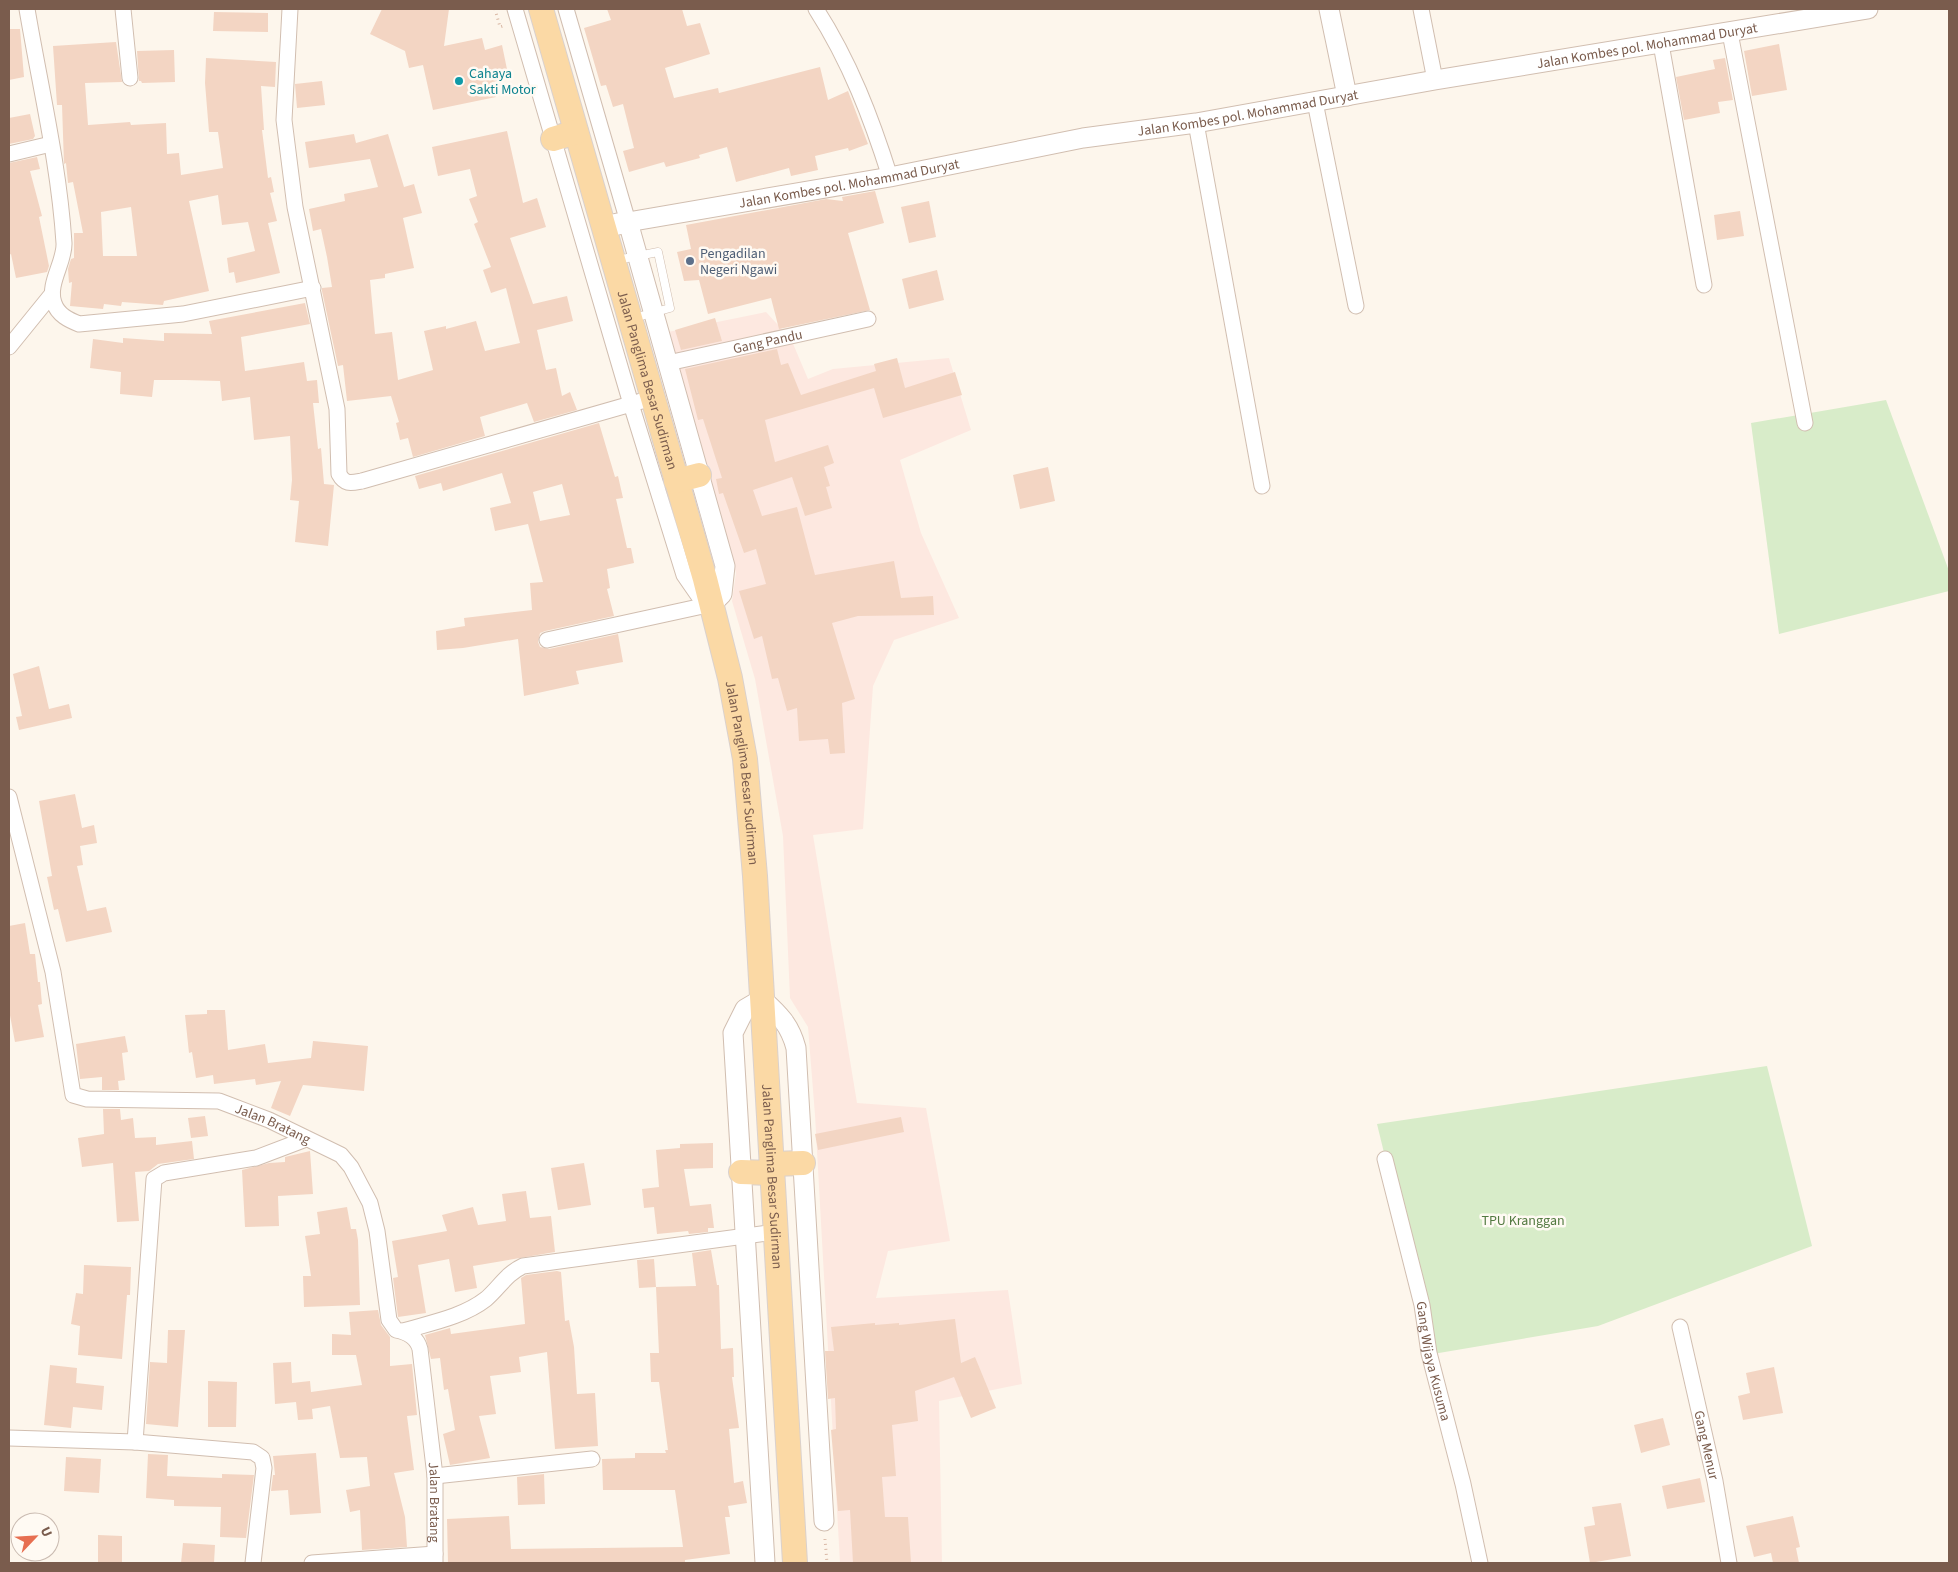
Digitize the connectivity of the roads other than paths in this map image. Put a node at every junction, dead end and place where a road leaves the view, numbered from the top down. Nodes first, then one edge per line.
1 (27, 9) edge
2 (123, 9) edge
3 (290, 9) edge
4 (514, 9) edge
5 (540, 9) edge
6 (566, 9) edge
7 (816, 9) edge
8 (1329, 9) edge
9 (1420, 9) edge
10 (1868, 9) edge
11 (1730, 33) junction
12 (1660, 44) junction
13 (130, 78) dead end
14 (1435, 80) junction
15 (1347, 96) junction
16 (1315, 102) junction
17 (1196, 123) junction
18 (576, 132) junction
19 (553, 139) junction
20 (51, 144) junction
21 (9, 154) edge
22 (890, 177) junction
23 (628, 222) junction
24 (603, 227) junction
25 (638, 256) junction
26 (613, 261) junction
27 (1704, 285) dead end
28 (312, 288) junction
29 (52, 294) junction
30 (1356, 306) dead end
31 (654, 312) junction
32 (630, 319) junction
33 (868, 319) dead end
34 (9, 347) edge
35 (668, 363) junction
36 (641, 401) junction
37 (1805, 423) dead end
38 (699, 475) junction
39 (676, 481) junction
40 (1262, 486) dead end
41 (712, 604) junction
42 (547, 640) dead end
43 (9, 797) edge
44 (762, 998) junction
45 (306, 1139) junction
46 (1385, 1159) dead end
47 (803, 1163) junction
48 (771, 1168) junction
49 (741, 1172) junction
50 (775, 1232) junction
51 (744, 1236) junction
52 (1680, 1327) dead end
53 (403, 1331) junction
54 (9, 1438) edge
55 (135, 1442) junction
56 (592, 1459) dead end
57 (435, 1476) junction
58 (824, 1521) road end
59 (435, 1559) edge
60 (253, 1563) edge
61 (312, 1563) edge
62 (765, 1563) edge
63 (795, 1563) edge
64 (1480, 1563) edge
65 (1729, 1563) edge

1 - 20 street
2 - 13 street
3 - 28 street
4 - 19 street
5 - 18 main road, Jalan Panglima Besar Sudirman
6 - 23 street
7 - 22 street
8 - 15 street
9 - 14 street
10 - 11 street, Jalan Kombes pol. Mohammad Duryat
11 - 12 street, Jalan Kombes pol. Mohammad Duryat
11 - 37 street
12 - 14 street, Jalan Kombes pol. Mohammad Duryat
12 - 27 street
14 - 15 street, Jalan Kombes pol. Mohammad Duryat
15 - 16 street, Jalan Kombes pol. Mohammad Duryat
16 - 17 street, Jalan Kombes pol. Mohammad Duryat
16 - 30 street
17 - 22 street, Jalan Kombes pol. Mohammad Duryat
17 - 40 street
18 - 19 main road
18 - 24 main road, Jalan Panglima Besar Sudirman
19 - 36 street
20 - 21 street
20 - 29 street
22 - 23 street, Jalan Kombes pol. Mohammad Duryat
23 - 24 main road
23 - 25 street
24 - 26 main road, Jalan Panglima Besar Sudirman
25 - 26 lane
25 - 31 street
26 - 32 main road, Jalan Panglima Besar Sudirman
28 - 29 street
28 - 36 street
29 - 34 street
31 - 32 lane
31 - 35 street
32 - 36 main road, Jalan Panglima Besar Sudirman
33 - 35 street, Gang Pandu
35 - 38 street
36 - 39 main road, Jalan Panglima Besar Sudirman
36 - 41 street
38 - 39 main road
38 - 41 street
39 - 41 main road, Jalan Panglima Besar Sudirman
41 - 42 street
41 - 44 main road, Jalan Panglima Besar Sudirman
43 - 45 street, Jalan Bratang
44 - 47 street
44 - 48 main road, Jalan Panglima Besar Sudirman
44 - 49 street
45 - 53 street, Jalan Bratang
45 - 55 street
46 - 64 street, Gang Wijaya Kusuma
47 - 48 main road
47 - 58 street
48 - 49 main road
48 - 50 main road, Jalan Panglima Besar Sudirman
49 - 51 street
50 - 51 street
50 - 63 main road, Jalan Panglima Besar Sudirman
51 - 53 street
51 - 62 street
52 - 65 street, Gang Menur
53 - 57 street, Jalan Bratang
54 - 55 street
55 - 60 street
56 - 57 street
57 - 59 street, Jalan Bratang
59 - 61 street

